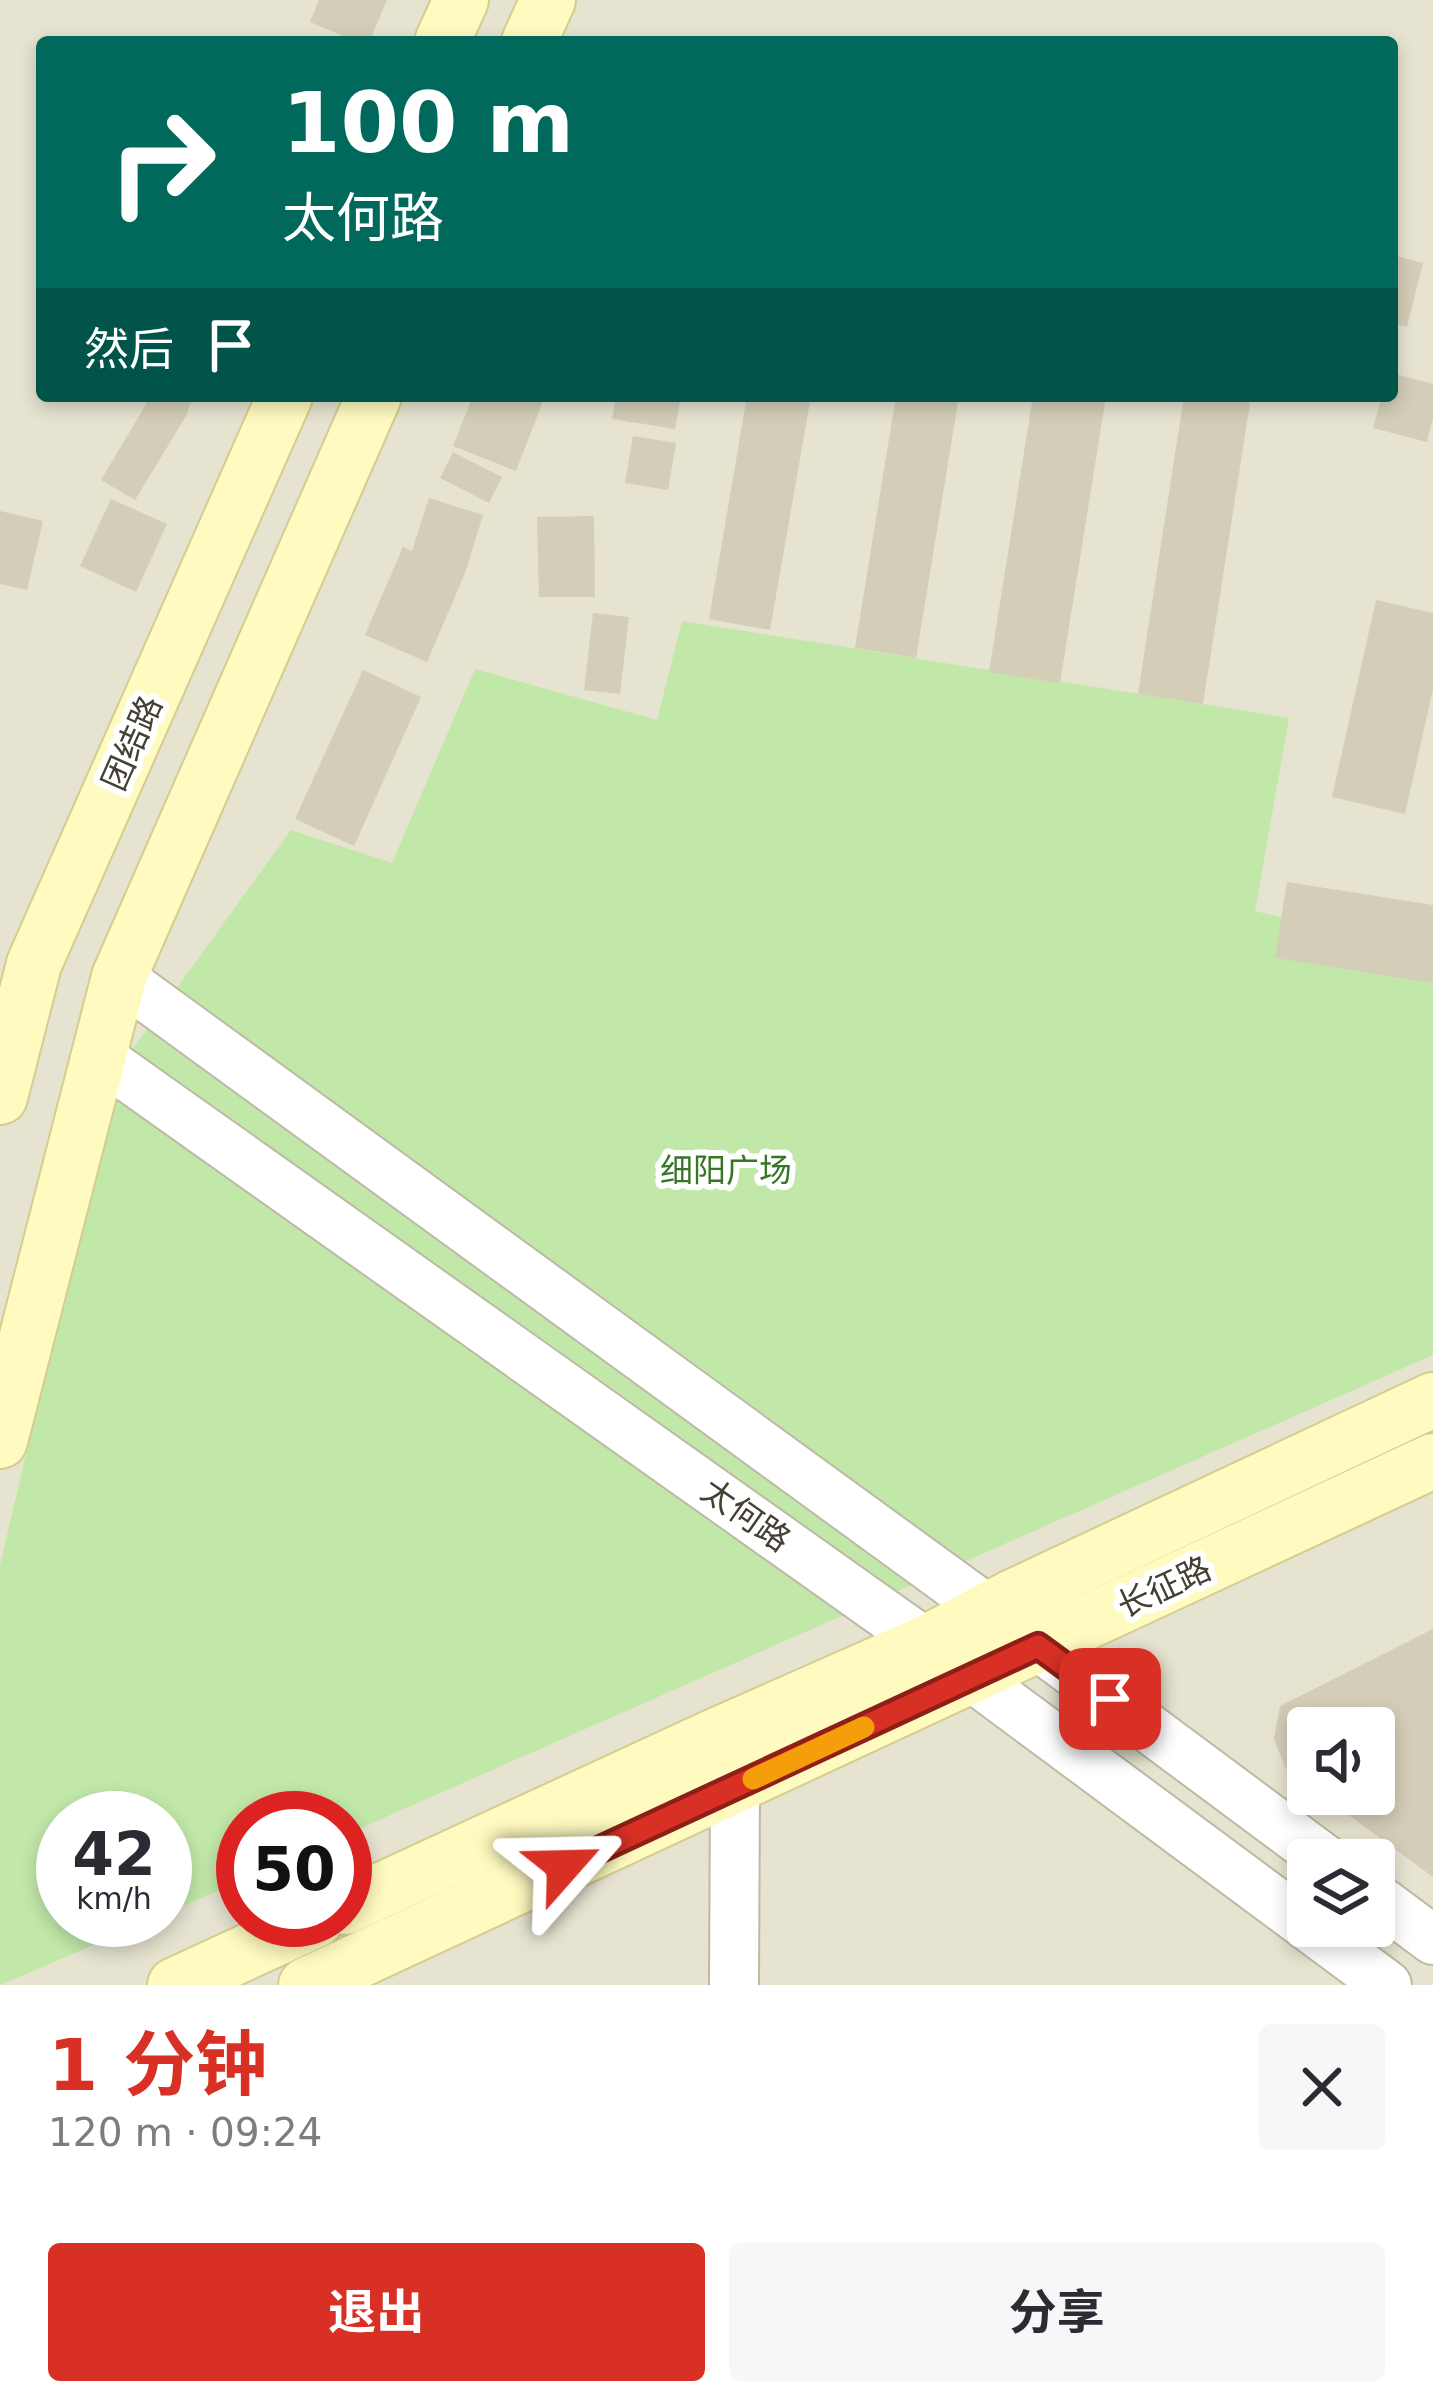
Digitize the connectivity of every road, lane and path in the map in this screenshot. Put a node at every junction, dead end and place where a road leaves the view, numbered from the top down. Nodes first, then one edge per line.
1 (460, 0) edge
2 (548, 0) edge
3 (445, 36) edge
4 (532, 36) edge
5 (282, 402) edge
6 (371, 402) edge
7 (17, 961) edge
8 (119, 977) junction
9 (8, 1035) edge
10 (97, 1055) junction
11 (0, 1097) edge
12 (1433, 1400) edge
13 (0, 1442) edge
14 (1433, 1461) edge
15 (988, 1609) junction
16 (926, 1642) junction
17 (1038, 1646) junction
18 (971, 1677) junction
19 (735, 1787) junction
20 (1298, 1839) edge
21 (372, 1895) edge
22 (1395, 1912) edge
23 (1433, 1940) edge
24 (257, 1947) edge
25 (175, 1985) edge
26 (306, 1985) edge
27 (734, 1985) edge
28 (1387, 1985) edge

1 - 3 main road
2 - 4 main road
5 - 7 main road, 团结路
6 - 8 main road
7 - 8 main road
7 - 9 main road, 团结路
8 - 10 main road
8 - 15 street, 太何路
9 - 10 main road
9 - 11 main road, 团结路
10 - 13 main road
10 - 16 street, 太何路
12 - 15 main road, 长征路
14 - 17 main road, 长征路
15 - 16 main road, 长征路
15 - 17 street, 太何路
16 - 18 street, 太何路
16 - 21 main road, 长征路
17 - 18 main road, 长征路
17 - 20 street, 太何路
18 - 19 main road, 长征路
18 - 28 street, 太何路
19 - 26 main road, 长征路
19 - 27 street
22 - 23 street
24 - 25 main road

